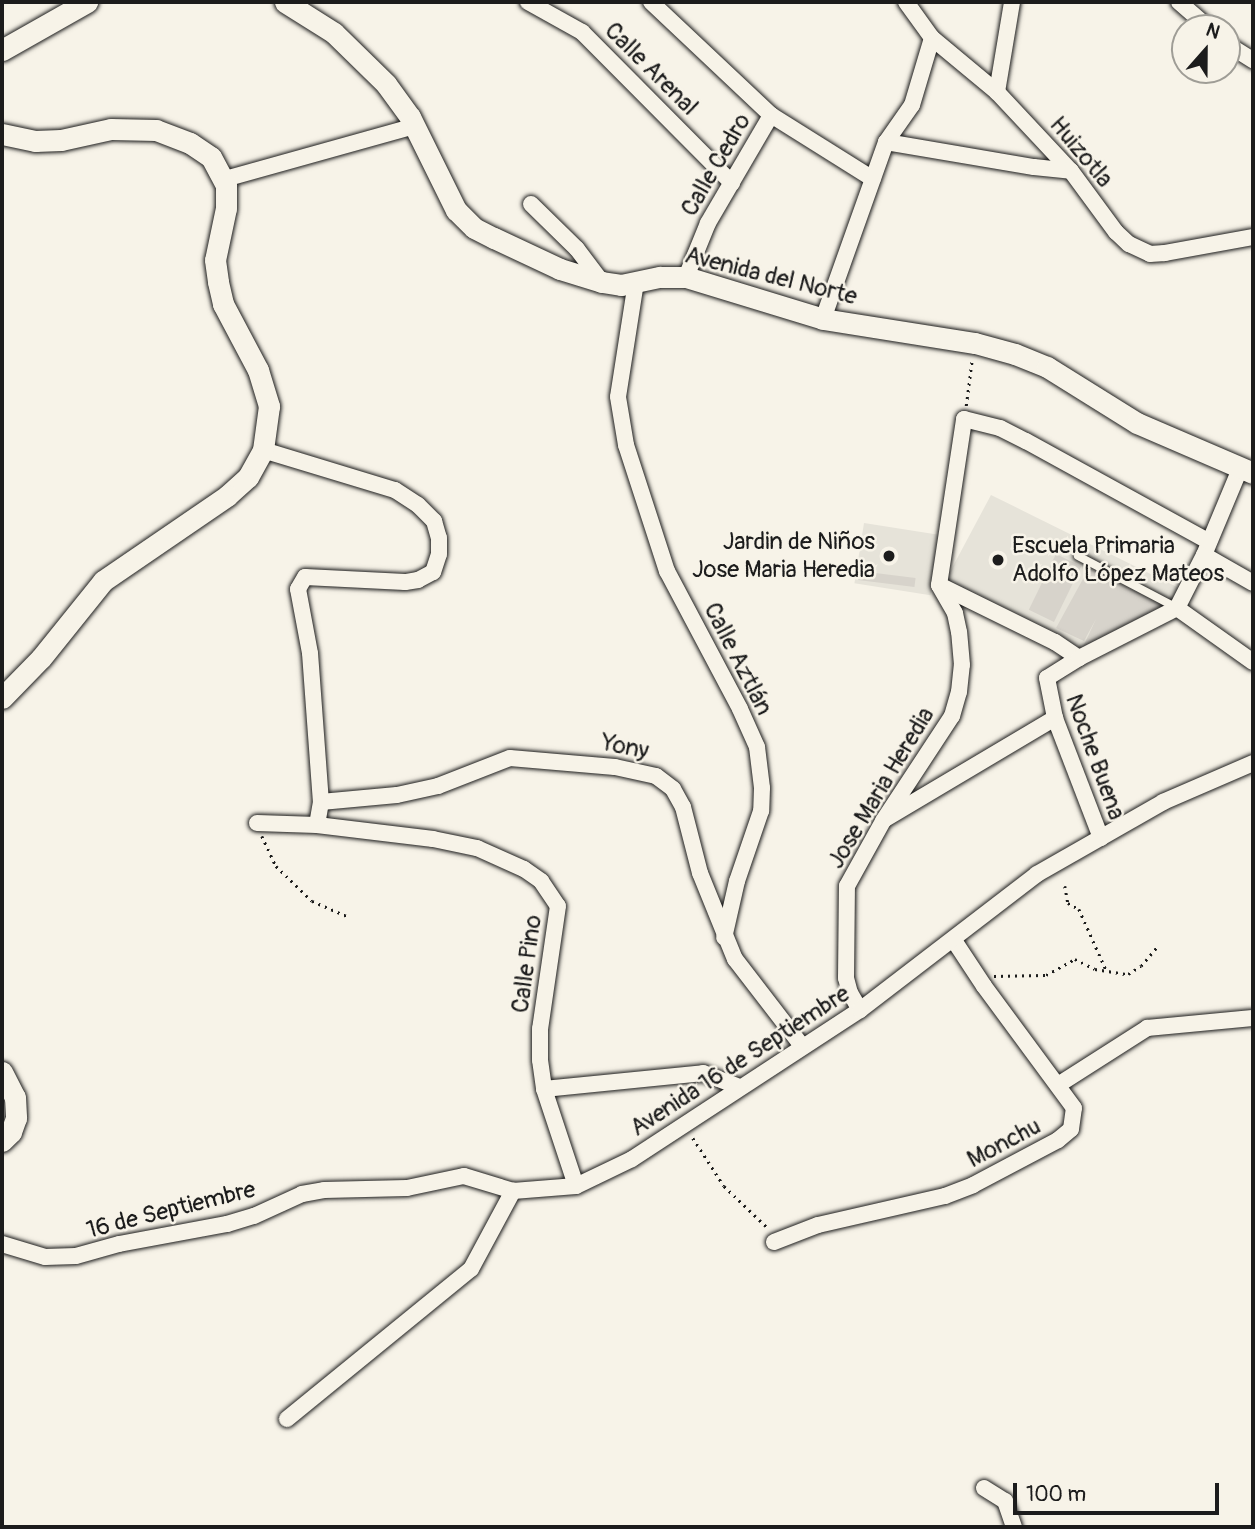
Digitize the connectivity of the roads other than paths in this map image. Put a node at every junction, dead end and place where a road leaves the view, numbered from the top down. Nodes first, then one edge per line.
1 (87, 2) edge
2 (285, 2) edge
3 (528, 2) edge
4 (651, 2) edge
5 (906, 2) edge
6 (1012, 2) edge
7 (1179, 2) edge
8 (555, 8) edge
9 (1193, 14) edge
10 (932, 38) junction
11 (2, 50) edge
12 (997, 92) junction
13 (771, 115) junction
14 (415, 126) junction
15 (2, 134) edge
16 (886, 142) junction
17 (1071, 171) junction
18 (225, 179) junction
19 (873, 179) junction
20 (732, 183) junction
21 (531, 204) dead end
22 (1253, 237) edge
23 (686, 277) junction
24 (602, 282) junction
25 (636, 282) junction
26 (823, 319) junction
27 (263, 450) junction
28 (1246, 471) edge
29 (1206, 548) junction
30 (1078, 556) dead end
31 (1253, 583) edge
32 (939, 585) junction
33 (1177, 608) junction
34 (1079, 658) junction
35 (1253, 662) edge
36 (2, 698) edge
37 (1055, 718) junction
38 (1253, 763) edge
39 (321, 802) junction
40 (883, 821) junction
41 (257, 823) road end
42 (317, 825) junction
43 (1101, 838) junction
44 (724, 938) junction
45 (953, 939) junction
46 (860, 1010) junction
47 (1253, 1018) edge
48 (802, 1046) junction
49 (2, 1072) edge
50 (1058, 1085) junction
51 (739, 1087) junction
52 (544, 1089) junction
53 (2, 1141) edge
54 (576, 1186) junction
55 (513, 1191) junction
56 (774, 1242) road end
57 (2, 1244) edge
58 (287, 1419) dead end
59 (984, 1488) dead end
60 (1014, 1527) edge

1 - 11 street
2 - 14 street, Avenida del Norte
3 - 8 street, Calle Arenal
4 - 13 street
5 - 10 street, Huizotla
6 - 12 street
7 - 9 street
8 - 20 street, Calle Arenal
10 - 12 street, Huizotla
10 - 16 street
12 - 17 street, Huizotla
13 - 19 street
13 - 20 street, Calle Cedro
14 - 18 street
14 - 24 street, Avenida del Norte
15 - 18 street
16 - 17 street
16 - 19 street
17 - 22 street, Huizotla
18 - 27 street
19 - 26 street
20 - 23 street, Calle Cedro
21 - 24 street
23 - 25 street, Avenida del Norte
23 - 26 street, Avenida del Norte
24 - 25 street, Avenida del Norte
25 - 44 street, Calle Aztlán
26 - 28 street, Avenida del Norte
27 - 36 street
27 - 39 street
28 - 29 street
29 - 31 street
29 - 32 street
29 - 33 street
30 - 33 lane
32 - 34 street
32 - 40 street, Jose Maria Heredia
33 - 34 street
33 - 35 street
34 - 37 street, Noche Buena
37 - 40 street
37 - 43 street, Noche Buena
38 - 43 street, Avenida 16 de Septiembre
39 - 42 street
39 - 44 street, Yony
40 - 46 street, Jose Maria Heredia
41 - 42 street, Calle Pino
42 - 52 street, Calle Pino
43 - 45 street, Avenida 16 de Septiembre
44 - 48 street, Yony
45 - 46 street, Avenida 16 de Septiembre
45 - 50 street, Monchu
46 - 48 street, Avenida 16 de Septiembre
47 - 50 street
48 - 51 street, Avenida 16 de Septiembre
49 - 53 street
50 - 56 street, Monchu
51 - 52 street
51 - 54 street, Avenida 16 de Septiembre
52 - 54 street, Calle Pino
54 - 55 street, Avenida 16 de Septiembre
55 - 57 street, 16 de Septiembre
55 - 58 street
59 - 60 street

